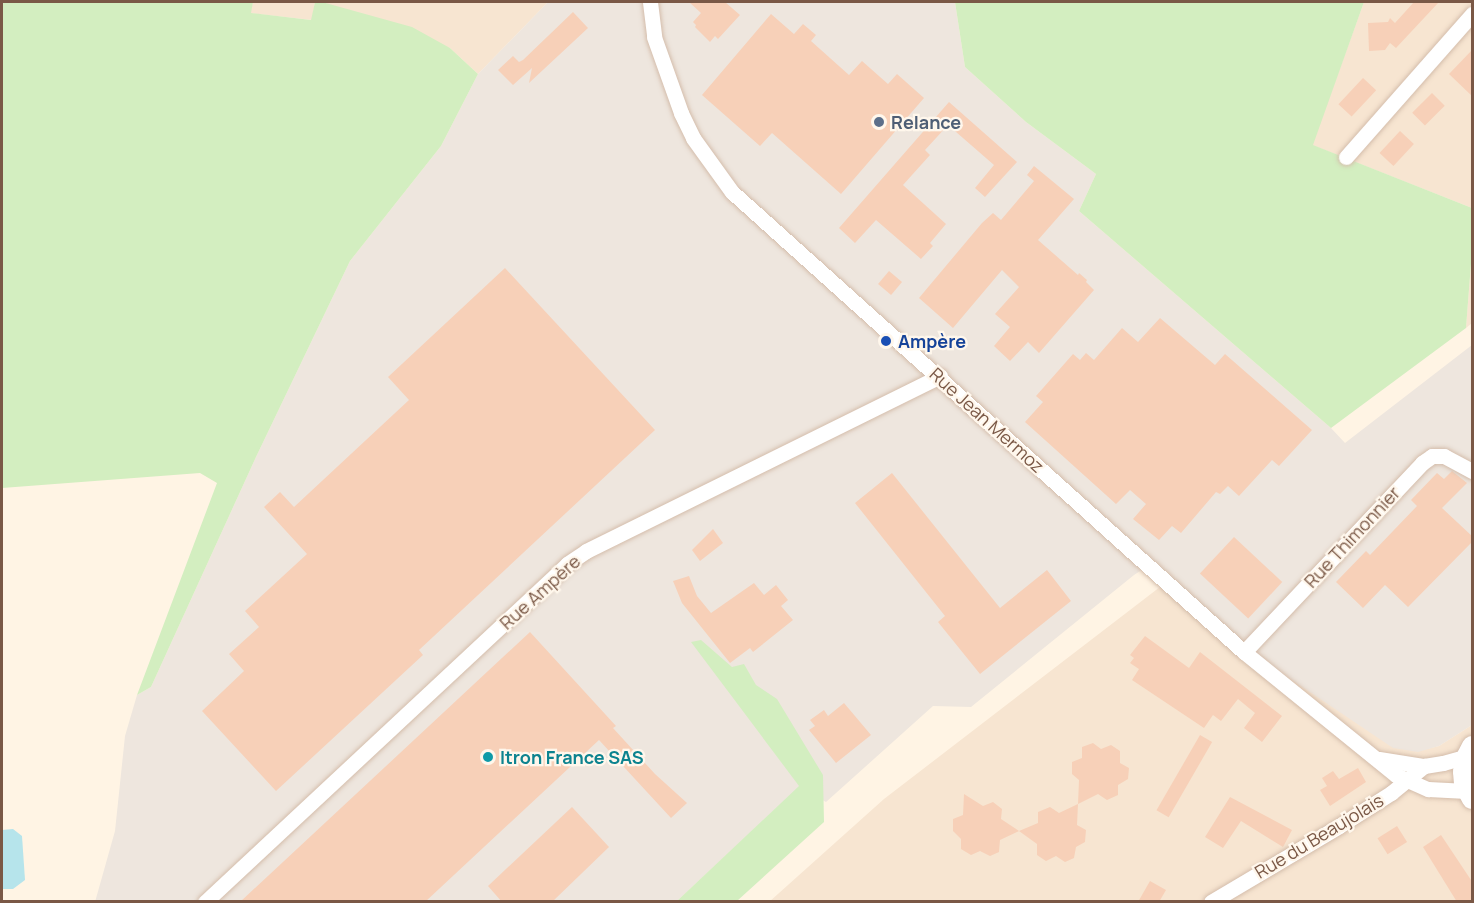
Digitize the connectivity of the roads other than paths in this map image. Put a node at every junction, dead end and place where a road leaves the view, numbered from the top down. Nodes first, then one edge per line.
1 (650, 2) edge
2 (1473, 14) edge
3 (1346, 157) dead end
4 (940, 376) junction
5 (1473, 471) edge
6 (1244, 652) junction
7 (1470, 751) edge
8 (1378, 758) junction
9 (1424, 766) junction
10 (1407, 781) junction
11 (1470, 795) edge
12 (206, 902) edge
13 (1211, 902) edge

1 - 4 street, Rue Jean Mermoz
2 - 3 street
4 - 6 street, Rue Jean Mermoz
4 - 12 street, Rue Ampère
5 - 6 street, Rue Thimonnier
6 - 8 street, Rue Jean Mermoz
7 - 9 street, Rue Jean Mermoz
7 - 11 street
8 - 9 street, Rue Jean Mermoz
8 - 10 street, Rue Jean Mermoz
9 - 10 street, Rue du Beaujolais
10 - 11 street, Rue Jean Mermoz
10 - 13 street, Rue du Beaujolais

